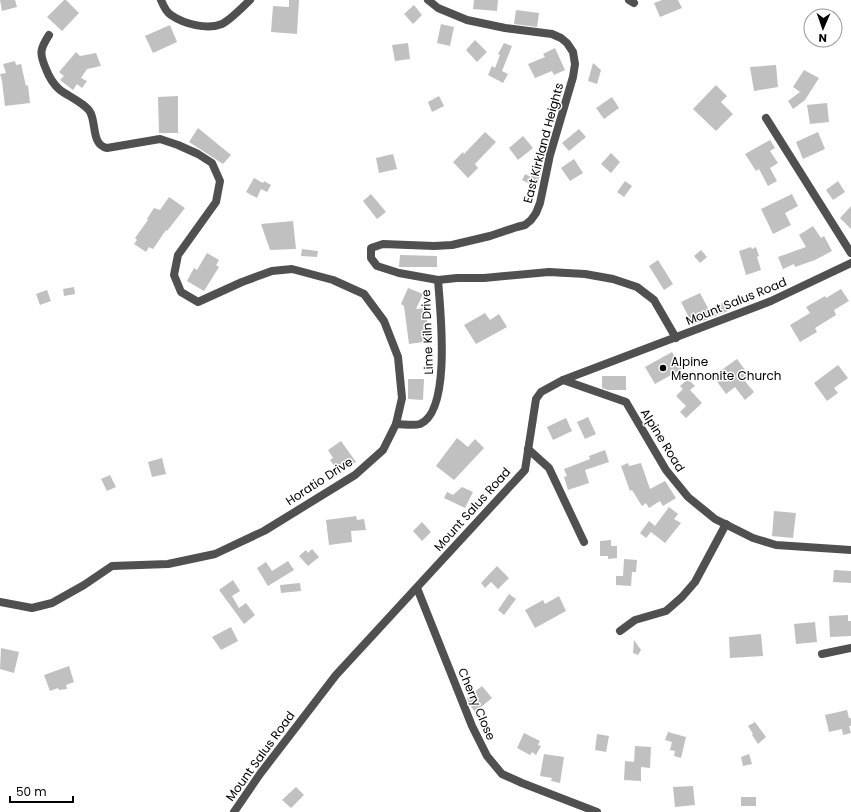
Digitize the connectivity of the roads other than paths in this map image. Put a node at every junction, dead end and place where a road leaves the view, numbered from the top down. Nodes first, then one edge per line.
1 (161, 0) edge
2 (250, 0) edge
3 (428, 0) edge
4 (49, 35) dead end
5 (766, 118) dead end
6 (851, 253) edge
7 (851, 262) edge
8 (438, 280) junction
9 (676, 338) junction
10 (564, 380) junction
11 (396, 424) junction
12 (528, 450) junction
13 (726, 524) junction
14 (584, 542) dead end
15 (851, 550) edge
16 (417, 588) junction
17 (0, 602) edge
18 (620, 631) dead end
19 (851, 648) edge
20 (822, 654) dead end
21 (234, 812) edge
22 (597, 812) edge

1 - 2 street
3 - 8 street, East Kirkland Heights
4 - 11 street, Horatio Drive
5 - 6 street
7 - 9 street, Mount Salus Road
8 - 9 street, East Kirkland Heights
8 - 11 street, Lime Kiln Drive
9 - 10 street, Mount Salus Road
10 - 12 street, Mount Salus Road
10 - 13 street, Alpine Road
11 - 17 street, Horatio Drive
12 - 14 street
12 - 16 street, Mount Salus Road
13 - 15 street, Alpine Road
13 - 18 street
16 - 21 street, Mount Salus Road
16 - 22 street, Cherry Close
19 - 20 street

